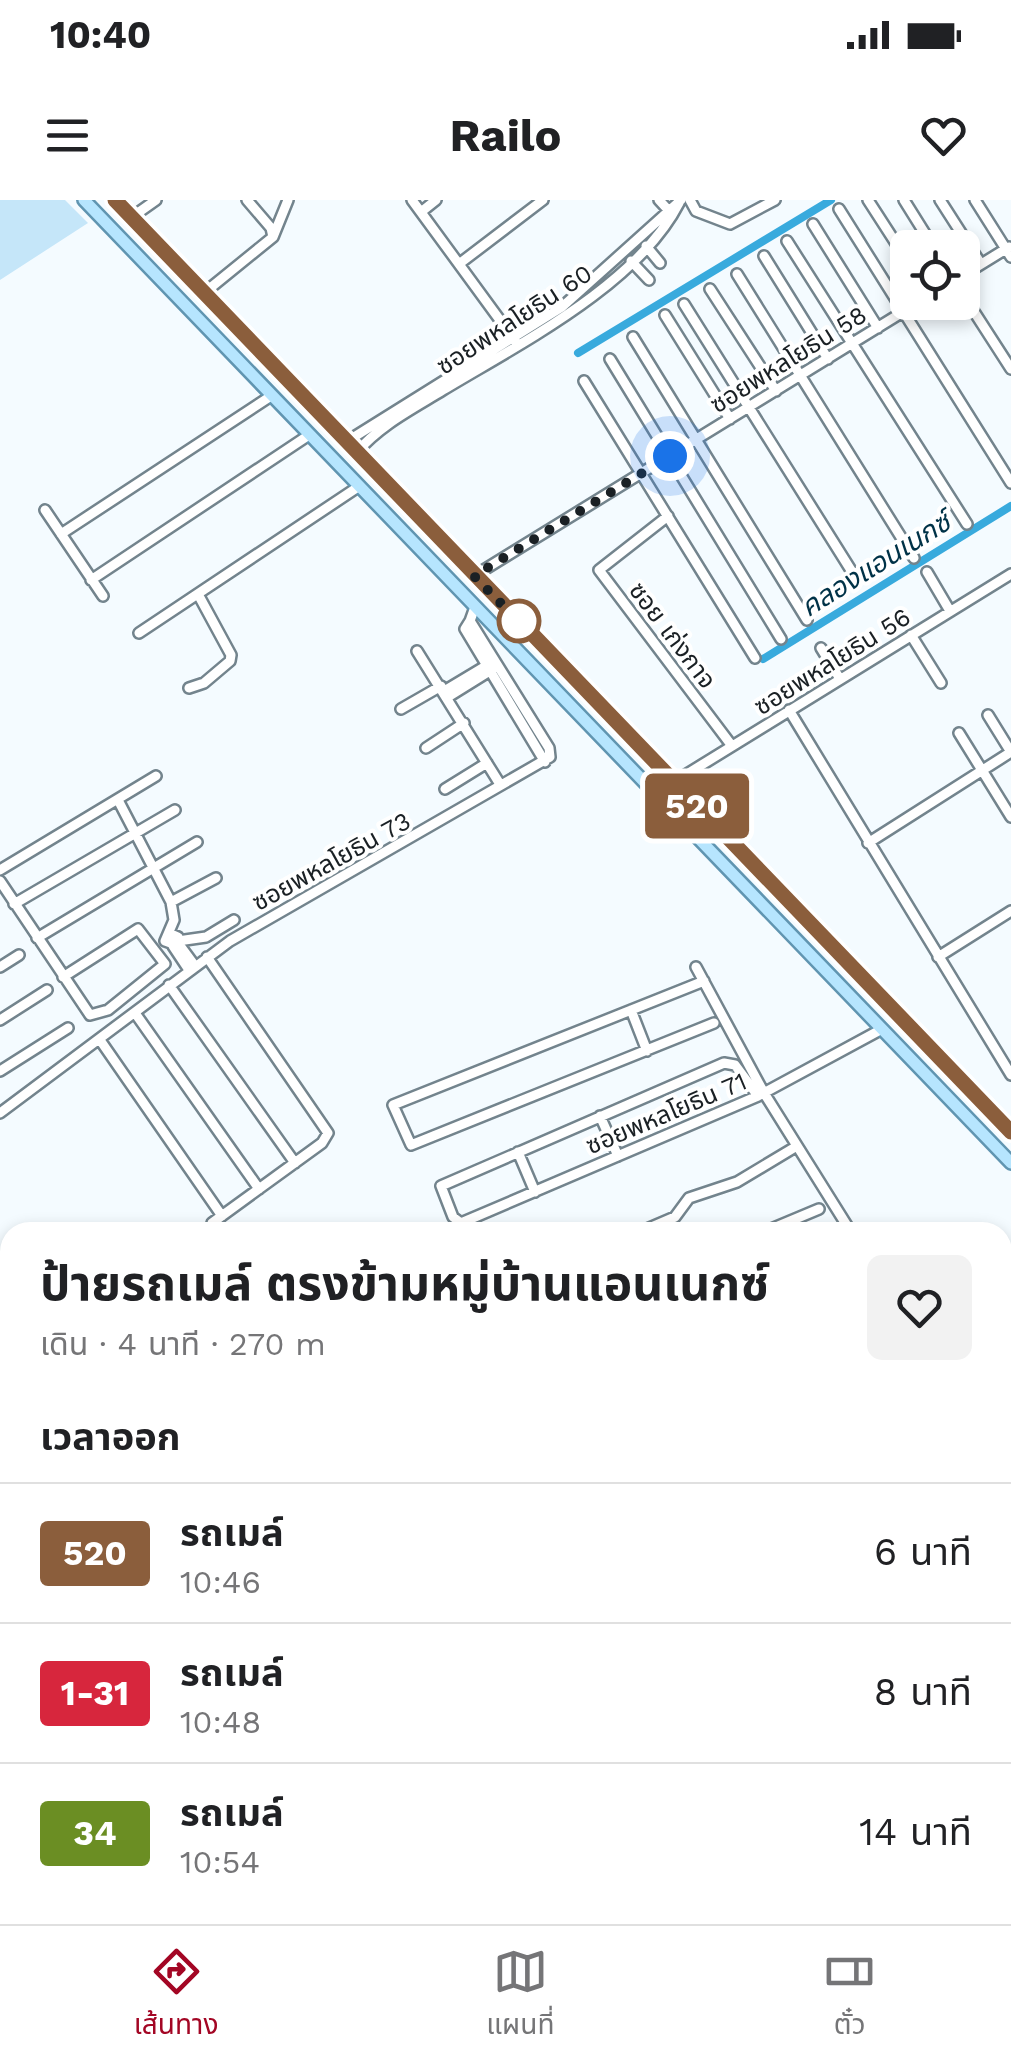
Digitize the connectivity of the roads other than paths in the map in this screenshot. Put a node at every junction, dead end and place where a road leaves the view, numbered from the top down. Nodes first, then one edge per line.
1 (84, 200) edge
2 (115, 200) edge
3 (156, 200) edge
4 (247, 200) edge
5 (288, 200) edge
6 (412, 200) edge
7 (436, 200) edge
8 (543, 200) edge
9 (660, 200) edge
10 (680, 200) edge
11 (690, 200) edge
12 (775, 200) edge
13 (868, 200) edge
14 (904, 200) edge
15 (940, 200) edge
16 (975, 200) edge
17 (839, 210) dead end
18 (421, 212) junction
19 (670, 212) junction
20 (132, 218) junction
21 (814, 224) dead end
22 (923, 230) edge
23 (890, 234) edge
24 (273, 238) junction
25 (787, 241) dead end
26 (646, 246) junction
27 (1009, 251) edge
28 (764, 256) dead end
29 (632, 261) junction
30 (660, 263) dead end
31 (460, 264) junction
32 (981, 264) joint
33 (737, 274) dead end
34 (648, 280) dead end
35 (710, 289) dead end
36 (890, 290) edge
37 (204, 293) junction
38 (684, 304) dead end
39 (665, 315) dead end
40 (891, 320) edge
41 (909, 320) edge
42 (979, 320) edge
43 (878, 328) junction
44 (633, 337) dead end
45 (516, 341) junction
46 (852, 344) junction
47 (501, 350) junction
48 (828, 359) junction
49 (610, 360) dead end
50 (722, 364) junction
51 (1011, 369) edge
52 (709, 370) dead end
53 (801, 376) junction
54 (584, 382) dead end
55 (776, 391) junction
56 (270, 396) junction
57 (749, 407) junction
58 (730, 419) junction
59 (310, 436) junction
60 (696, 440) junction
61 (346, 442) junction
62 (356, 453) junction
63 (670, 456) junction
64 (642, 473) junction
65 (1011, 483) edge
66 (358, 487) junction
67 (45, 510) dead end
68 (668, 516) junction
69 (966, 524) dead end
70 (60, 534) junction
71 (914, 558) dead end
72 (927, 572) dead end
73 (1011, 574) edge
74 (854, 575) dead end
75 (474, 576) junction
76 (91, 580) junction
77 (103, 596) dead end
78 (199, 596) junction
79 (474, 607) junction
80 (950, 612) junction
81 (807, 620) dead end
82 (470, 621) junction
83 (138, 633) dead end
84 (911, 636) junction
85 (781, 639) dead end
86 (821, 648) dead end
87 (417, 651) dead end
88 (755, 658) dead end
89 (498, 662) junction
90 (487, 669) junction
91 (840, 679) junction
92 (940, 683) dead end
93 (189, 688) dead end
94 (444, 691) junction
95 (402, 709) dead end
96 (789, 710) junction
97 (988, 715) dead end
98 (464, 724) junction
99 (959, 734) dead end
100 (732, 746) junction
101 (426, 748) dead end
102 (1011, 752) edge
103 (545, 762) junction
104 (487, 763) junction
105 (657, 764) junction
106 (982, 772) junction
107 (156, 776) dead end
108 (498, 781) dead end
109 (643, 782) junction
110 (674, 782) junction
111 (445, 788) dead end
112 (118, 800) junction
113 (175, 810) dead end
114 (1011, 817) edge
115 (136, 833) junction
116 (197, 842) dead end
117 (868, 843) junction
118 (153, 867) junction
119 (0, 870) edge
120 (216, 878) dead end
121 (0, 880) edge
122 (172, 902) junction
123 (14, 904) junction
124 (1011, 911) edge
125 (234, 920) dead end
126 (37, 938) junction
127 (173, 941) junction
128 (156, 950) junction
129 (19, 955) dead end
130 (207, 957) junction
131 (938, 957) junction
132 (0, 967) edge
133 (696, 967) dead end
134 (192, 968) junction
135 (63, 977) junction
136 (704, 981) junction
137 (169, 985) junction
138 (47, 990) dead end
139 (631, 1010) junction
140 (135, 1013) junction
141 (0, 1020) edge
142 (714, 1023) dead end
143 (68, 1028) dead end
144 (882, 1029) junction
145 (100, 1040) junction
146 (647, 1051) junction
147 (1010, 1070) edge
148 (0, 1071) edge
149 (761, 1094) junction
150 (0, 1113) edge
151 (600, 1116) junction
152 (1011, 1132) edge
153 (797, 1146) junction
154 (518, 1152) junction
155 (618, 1156) junction
156 (294, 1163) junction
157 (1011, 1163) edge
158 (258, 1189) junction
159 (534, 1192) junction
160 (819, 1208) dead end
161 (222, 1216) junction
162 (213, 1222) edge
163 (459, 1222) edge
164 (466, 1222) edge
165 (662, 1222) edge
166 (787, 1222) edge
167 (844, 1222) edge

1 - 56 main road
2 - 20 main road
3 - 20 street
4 - 24 street
5 - 24 street
6 - 18 street
7 - 18 street
8 - 31 street
9 - 19 street
10 - 19 street, ซอยพหลโยธิน 60
11 - 12 street
13 - 23 street
14 - 22 street
15 - 32 street
16 - 27 street
17 - 36 street
18 - 31 street
19 - 26 street, ซอยพหลโยธิน 60
19 - 45 street, ซอยพหลโยธิน 60
20 - 37 main road
21 - 43 street
24 - 37 street
25 - 46 street
26 - 29 street, ซอยพหลโยธิน 60
26 - 30 street
27 - 32 street
28 - 48 street
29 - 34 street
29 - 45 street, ซอยพหลโยธิน 60
31 - 45 street
33 - 53 street
35 - 55 street
37 - 61 main road
38 - 50 street
39 - 58 street
40 - 43 street, ซอยพหลโยธิน 58
41 - 65 street
42 - 51 street
43 - 46 street, ซอยพหลโยธิน 58
44 - 60 street
45 - 47 street, ซอยพหลโยธิน 60
46 - 48 street, ซอยพหลโยธิน 58
46 - 69 street
47 - 61 street, ซอยพหลโยธิน 60
47 - 62 street, ซอยพหลโยธิน 60
48 - 53 street, ซอยพหลโยธิน 58
49 - 63 street
50 - 52 street
50 - 57 street
53 - 55 street, ซอยพหลโยธิน 58
53 - 71 street
54 - 64 street
55 - 57 street, ซอยพหลโยธิน 58
56 - 59 main road
56 - 70 street
57 - 58 street, ซอยพหลโยธิน 58
57 - 74 street
58 - 60 street, ซอยพหลโยธิน 58
59 - 66 main road
59 - 76 street
60 - 63 street, ซอยพหลโยธิน 58
60 - 81 street
61 - 62 main road
62 - 75 main road
63 - 64 street, ซอยพหลโยธิน 58
63 - 85 street
64 - 68 street
64 - 75 street, ซอยพหลโยธิน 58
66 - 78 street
66 - 79 main road
67 - 70 street
68 - 88 street
68 - 100 street, ซอย เก่งกาจ
70 - 76 street
72 - 80 street
73 - 80 street, ซอยพหลโยธิน 56
75 - 105 main road
76 - 77 street
78 - 83 street
78 - 93 street
79 - 82 street
79 - 109 main road
80 - 84 street, ซอยพหลโยธิน 56
82 - 89 street
82 - 90 street
84 - 91 street, ซอยพหลโยธิน 56
84 - 92 street
86 - 91 street
87 - 94 street
89 - 90 street
89 - 103 street
90 - 94 street
90 - 103 street
91 - 96 street, ซอยพหลโยธิน 56
94 - 95 street
94 - 98 street
96 - 100 street, ซอยพหลโยธิน 56
96 - 117 street
97 - 102 street
98 - 101 street
98 - 104 street
99 - 106 street
100 - 110 street, ซอยพหลโยธิน 56
102 - 106 street
103 - 130 street, ซอยพหลโยธิน 73
104 - 108 street
104 - 111 street
105 - 109 main road
105 - 110 main road
106 - 114 street
106 - 117 street
107 - 112 street
109 - 144 main road
110 - 152 main road
112 - 115 street
112 - 119 street
113 - 115 street
115 - 118 street
115 - 123 street
116 - 118 street
117 - 131 street
118 - 122 street
118 - 126 street
120 - 122 street
121 - 123 street
122 - 127 street
123 - 126 street
124 - 131 street
125 - 127 street
126 - 135 street
127 - 128 street
127 - 134 street
128 - 135 street
128 - 135 street
129 - 132 street
130 - 134 street, ซอยพหลโยธิน 73
130 - 156 street
131 - 147 street
133 - 136 street
134 - 137 street, ซอยพหลโยธิน 73
136 - 139 street
136 - 149 street
137 - 140 street, ซอยพหลโยธิน 73
137 - 156 street
138 - 141 street
139 - 146 street
139 - 146 street
140 - 145 street, ซอยพหลโยธิน 73
140 - 158 street
142 - 146 street
143 - 148 street
144 - 149 street, ซอยพหลโยธิน 71
144 - 157 main road
145 - 150 street, ซอยพหลโยธิน 73
145 - 161 street
149 - 151 street
149 - 153 street
149 - 155 street, ซอยพหลโยธิน 71
151 - 154 street
151 - 155 street
153 - 165 street
153 - 167 street
154 - 159 street
154 - 163 street, ซอยพหลโยธิน 71
155 - 159 street, ซอยพหลโยธิน 71
156 - 158 street
158 - 161 street
159 - 164 street, ซอยพหลโยธิน 71
160 - 166 street
161 - 162 street

